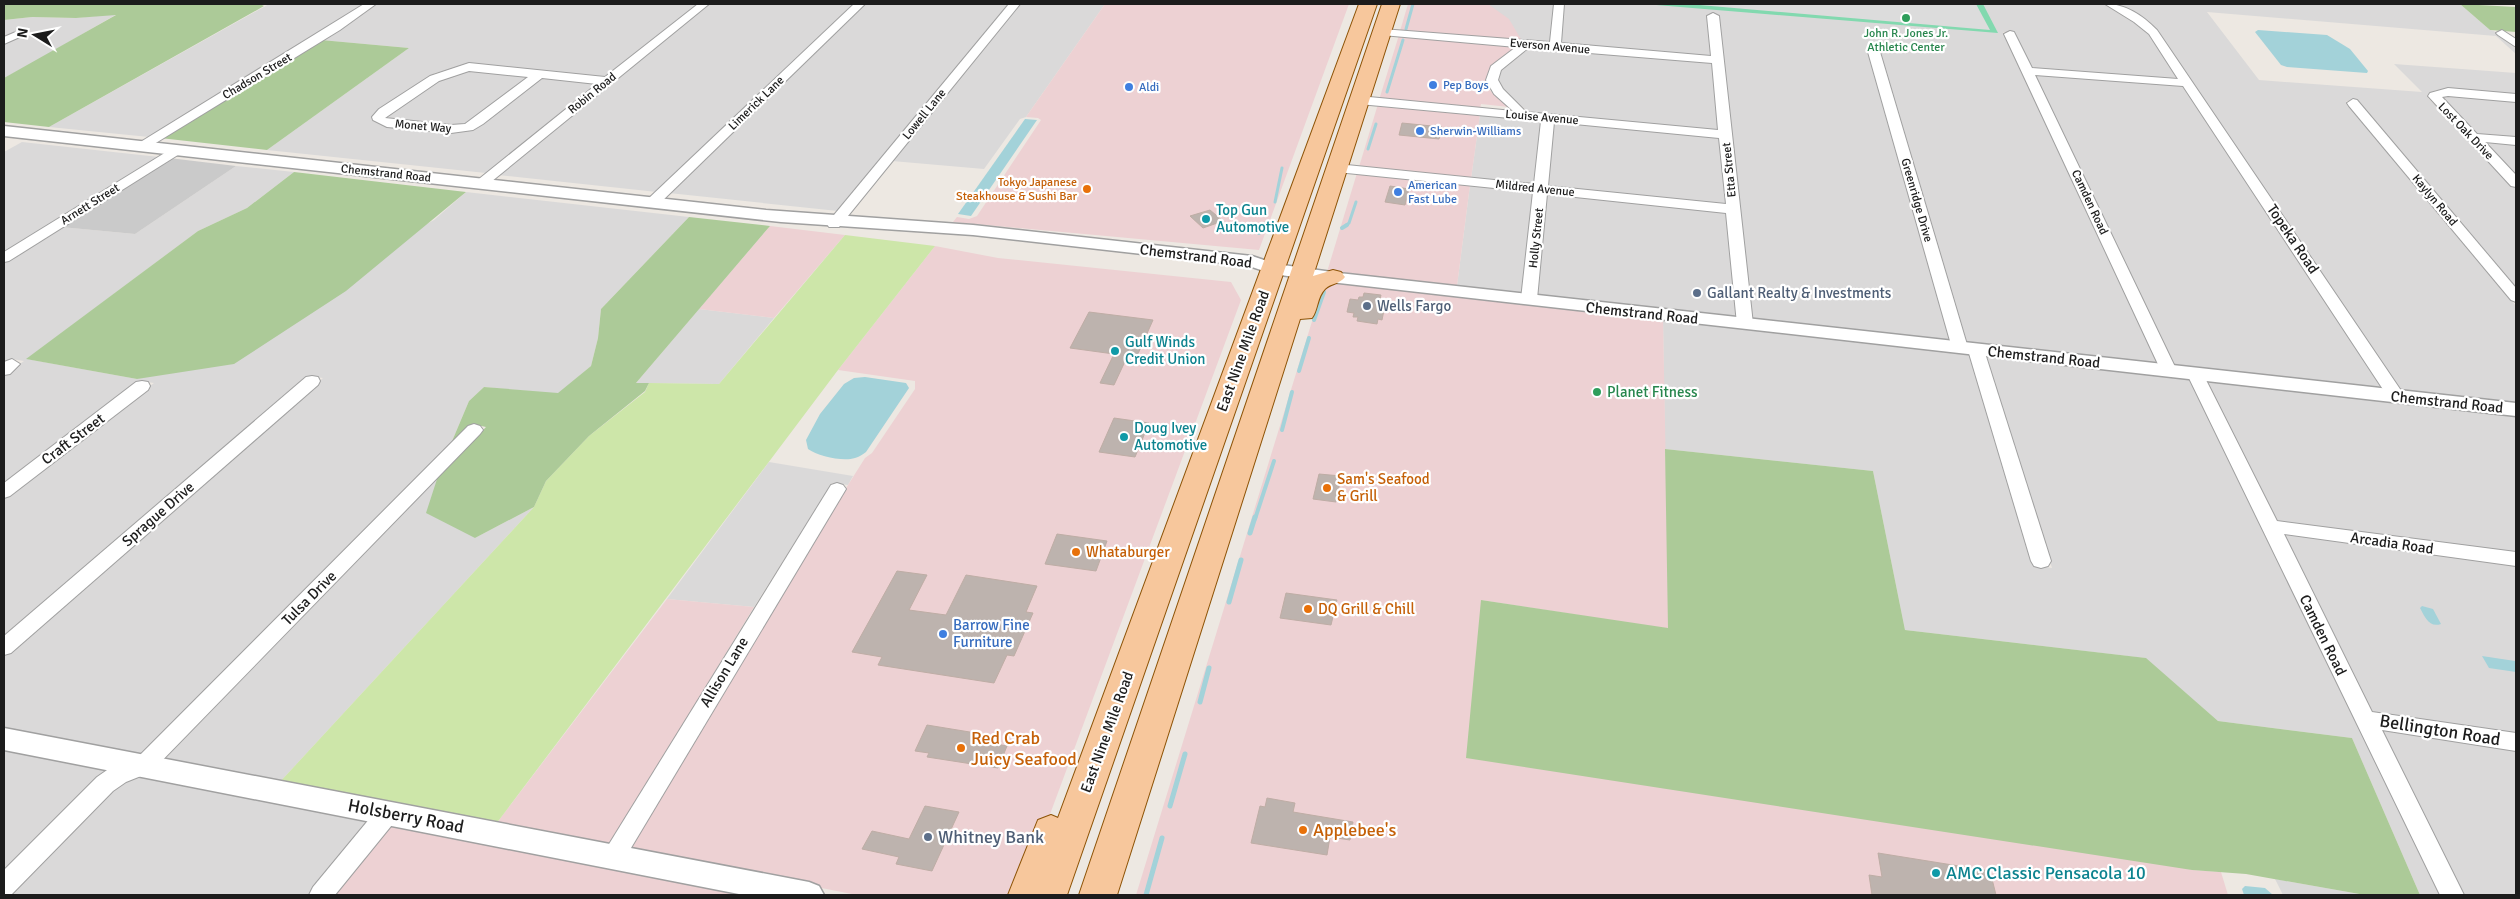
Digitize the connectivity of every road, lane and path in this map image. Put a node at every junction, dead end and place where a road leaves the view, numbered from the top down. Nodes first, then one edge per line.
1 (371, 4) edge
2 (704, 4) edge
3 (860, 4) edge
4 (1015, 4) edge
5 (1361, 4) edge
6 (1368, 4) edge
7 (1383, 4) edge
8 (1391, 4) edge
9 (1559, 4) edge
10 (2110, 4) edge
11 (1713, 16) dead end
12 (1382, 32) junction
13 (18, 34) dead end
14 (2010, 34) dead end
15 (2516, 34) edge
16 (4, 41) edge
17 (1524, 44) junction
18 (2516, 44) edge
19 (1555, 46) junction
20 (1874, 52) dead end
21 (1718, 60) junction
22 (1342, 65) junction
23 (2027, 70) junction
24 (539, 74) junction
25 (608, 81) junction
26 (2188, 83) junction
27 (2516, 98) edge
28 (1359, 100) junction
29 (2353, 103) dead end
30 (1521, 115) junction
31 (1548, 118) junction
32 (4, 130) edge
33 (1321, 133) junction
34 (1726, 135) junction
35 (2472, 137) junction
36 (2516, 141) edge
37 (141, 146) junction
38 (176, 150) junction
39 (1337, 168) junction
40 (480, 183) junction
41 (2516, 183) edge
42 (1541, 189) junction
43 (653, 202) junction
44 (1733, 209) junction
45 (836, 222) junction
46 (4, 258) edge
47 (1258, 267) junction
48 (1303, 272) junction
49 (1333, 277) junction
50 (2516, 297) edge
51 (1529, 299) junction
52 (1746, 324) junction
53 (1251, 331) junction
54 (1968, 349) junction
55 (2169, 371) junction
56 (2195, 374) junction
57 (312, 381) dead end
58 (142, 386) dead end
59 (2396, 396) junction
60 (1259, 406) junction
61 (2516, 410) edge
62 (474, 430) dead end
63 (1236, 439) junction
64 (1207, 452) junction
65 (837, 489) dead end
66 (4, 492) edge
67 (2269, 526) junction
68 (1200, 544) junction
69 (2516, 559) edge
70 (2041, 561) dead end
71 (1164, 573) junction
72 (4, 648) edge
73 (1157, 715) junction
74 (2364, 719) junction
75 (4, 739) edge
76 (2516, 742) edge
77 (144, 766) junction
78 (388, 812) junction
79 (614, 856) junction
80 (4, 886) edge
81 (321, 895) edge
82 (809, 895) edge
83 (1027, 895) edge
84 (1048, 895) edge
85 (1065, 895) edge
86 (1098, 895) edge
87 (2452, 895) edge

1 - 37 street, Chadson Street
2 - 25 street, Robin Road
3 - 43 street, Limerick Lane
4 - 45 street, Lowell Lane
5 - 22 main road
6 - 22 main road, East Nine Mile Road
7 - 12 main road
8 - 12 main road, East Nine Mile Road
9 - 19 street
10 - 26 street, Topeka Road
11 - 21 street, Etta Street
12 - 17 street, Everson Avenue
12 - 28 main road, East Nine Mile Road
13 - 16 street
14 - 23 street, Camden Road
15 - 18 street
17 - 19 street, Everson Avenue
17 - 30 street
19 - 21 street, Everson Avenue
20 - 54 street, Greenridge Drive
21 - 34 street, Etta Street
22 - 28 main road
22 - 33 main road, East Nine Mile Road
22 - 47 main road
23 - 26 street
23 - 55 street, Camden Road
24 - 24 street, Monet Way
24 - 25 street, Monet Way
25 - 40 street, Robin Road
26 - 59 street, Topeka Road
27 - 35 street, Lost Oak Drive
28 - 30 street, Louise Avenue
28 - 39 main road, East Nine Mile Road
29 - 50 street, Kaylyn Road
30 - 31 street, Louise Avenue
31 - 34 street, Louise Avenue
31 - 42 street, Holly Street
32 - 37 street, Chemstrand Road
33 - 47 main road, East Nine Mile Road
33 - 48 main road
34 - 44 street, Etta Street
35 - 36 street
35 - 41 street, Lost Oak Drive
37 - 38 street, Chemstrand Road
38 - 40 street, Chemstrand Road
38 - 46 street, Arnett Street
39 - 42 street, Mildred Avenue
39 - 48 main road, East Nine Mile Road
40 - 43 street, Chemstrand Road
42 - 44 street, Mildred Avenue
42 - 51 street, Holly Street
43 - 45 street, Chemstrand Road
44 - 52 street, Etta Street
45 - 47 street, Chemstrand Road
47 - 48 street, Chemstrand Road
47 - 53 main road, East Nine Mile Road
47 - 63 main road
48 - 49 street, Chemstrand Road
48 - 60 main road, East Nine Mile Road
49 - 51 street, Chemstrand Road
49 - 60 main road
51 - 52 street, Chemstrand Road
52 - 54 street, Chemstrand Road
53 - 63 main road
53 - 64 main road, East Nine Mile Road
54 - 55 street, Chemstrand Road
54 - 70 street, Greenridge Drive
55 - 56 street, Chemstrand Road
56 - 59 street, Chemstrand Road
56 - 67 street, Camden Road
57 - 72 street, Sprague Drive
58 - 66 street, Craft Street
59 - 61 street, Chemstrand Road
60 - 73 main road, East Nine Mile Road
62 - 77 street, Tulsa Drive
63 - 68 main road
64 - 68 main road
64 - 71 main road, East Nine Mile Road
65 - 79 street, Allison Lane
67 - 69 street, Arcadia Road
67 - 74 street, Camden Road
68 - 73 main road
71 - 83 main road
71 - 84 main road, East Nine Mile Road
71 - 85 main road
73 - 86 main road, East Nine Mile Road
74 - 76 street, Bellington Road
74 - 87 street, Camden Road
75 - 77 street, Holsberry Road
77 - 78 street, Holsberry Road
77 - 80 street
78 - 79 street, Holsberry Road
78 - 81 street
79 - 82 street, Holsberry Road

